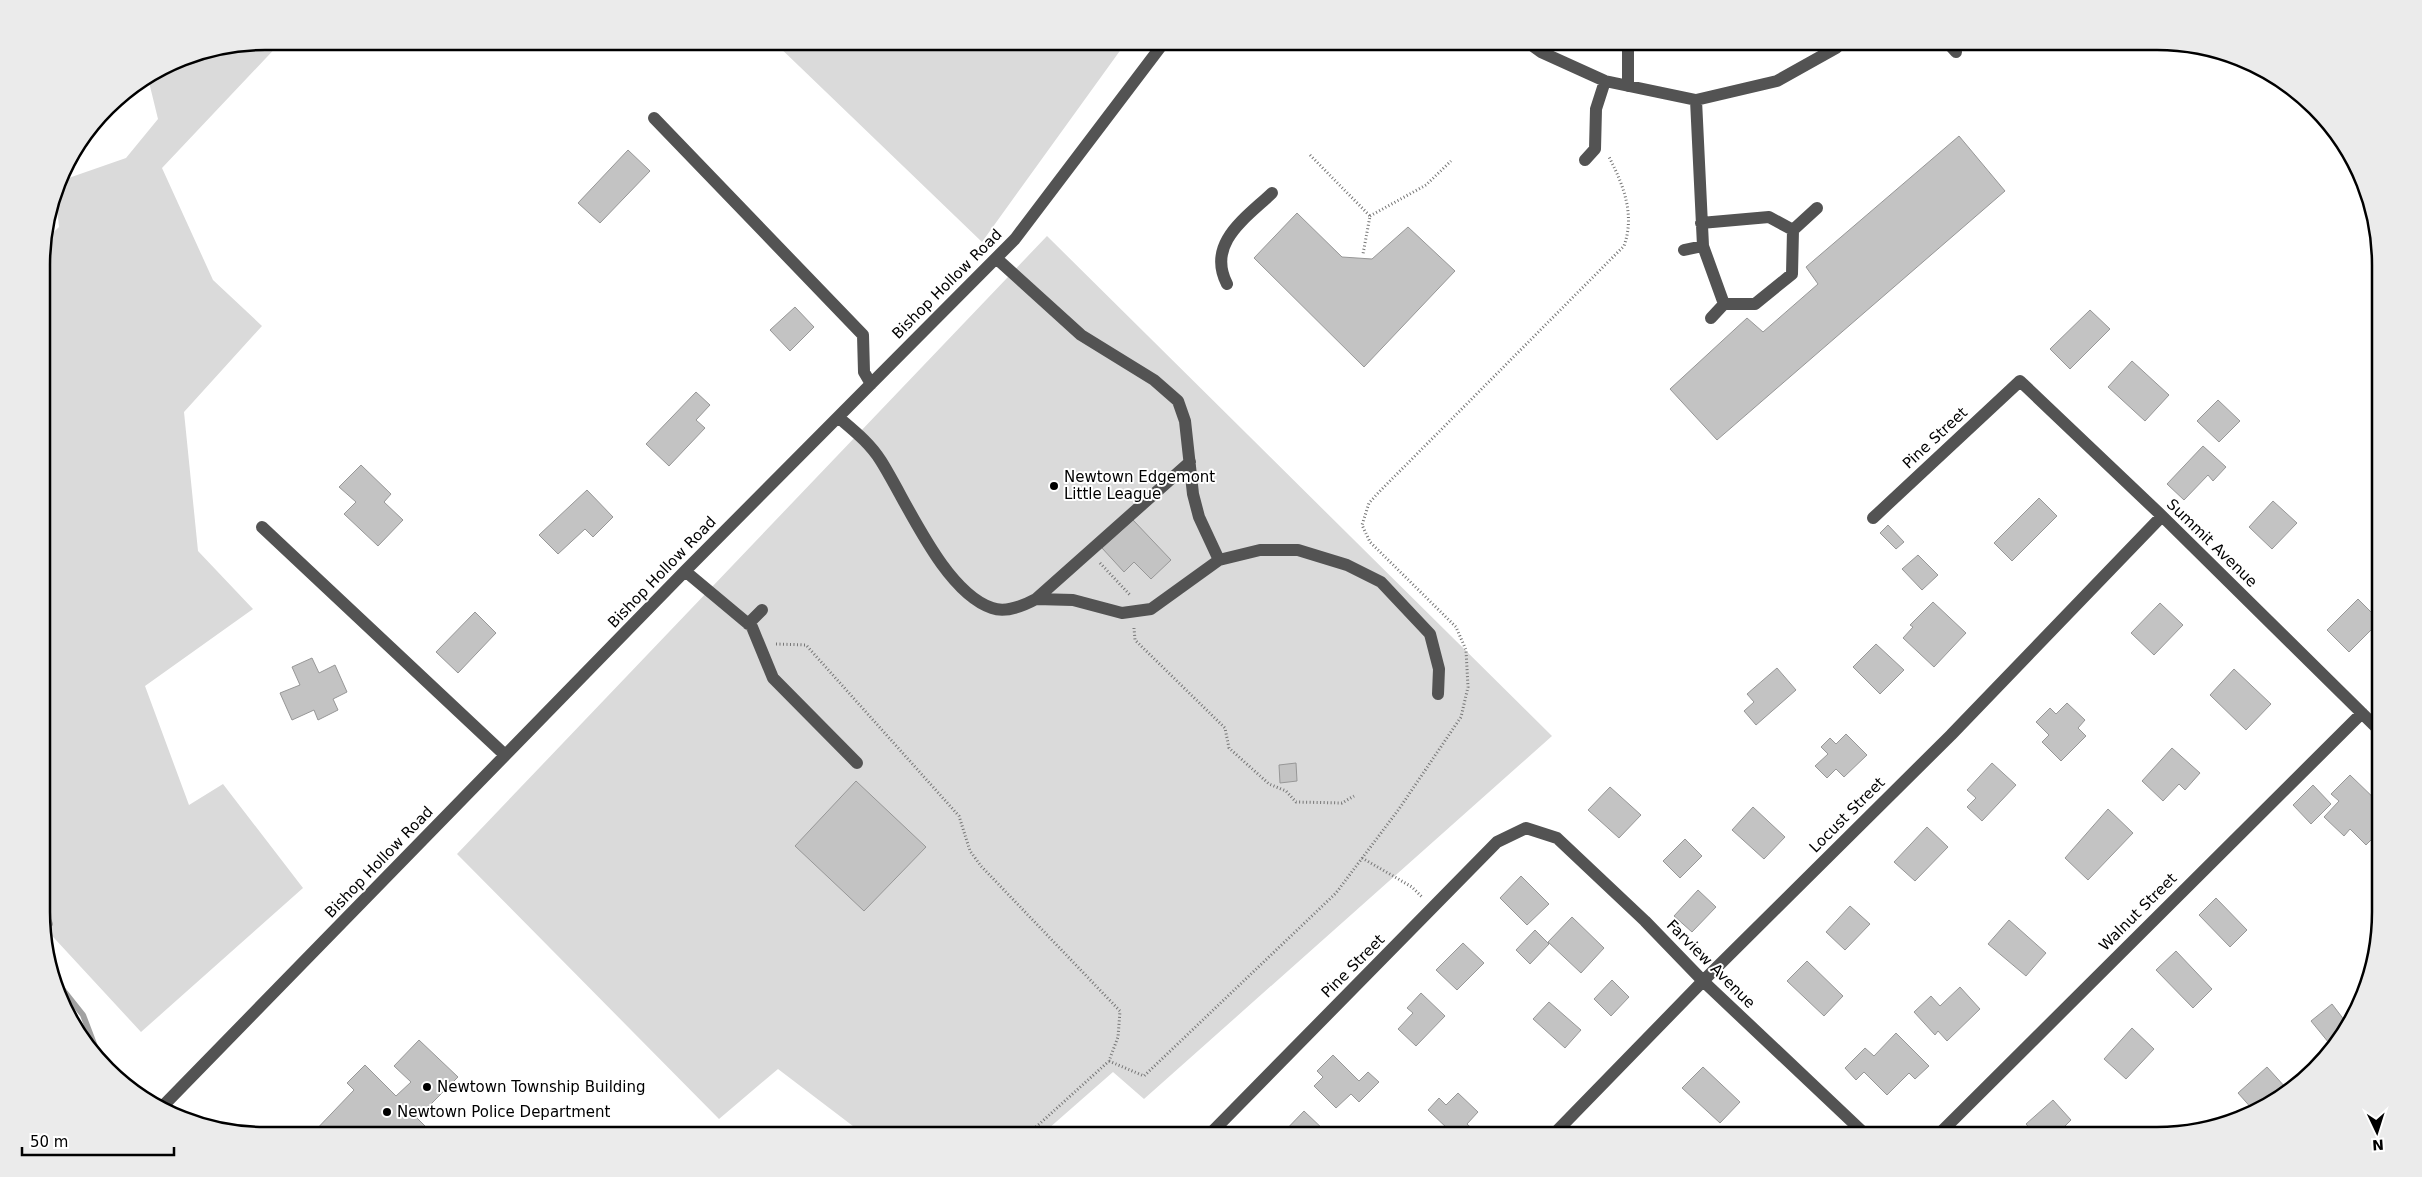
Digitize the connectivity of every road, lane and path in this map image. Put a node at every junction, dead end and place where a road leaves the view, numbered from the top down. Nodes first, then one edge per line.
1 (1159, 50) edge
2 (1538, 50) edge
3 (1628, 50) edge
4 (1832, 50) edge
5 (1605, 81) junction
6 (1628, 86) junction
7 (1696, 100) junction
8 (654, 118) dead end
9 (1310, 156) dead end
10 (1451, 160) dead end
11 (1585, 160) dead end
12 (1272, 194) dead end
13 (1817, 208) dead end
14 (1370, 216) junction
15 (1701, 223) junction
16 (1793, 230) junction
17 (1703, 246) junction
18 (1684, 250) dead end
19 (1363, 254) dead end
20 (996, 258) junction
21 (1227, 284) dead end
22 (1724, 304) junction
23 (1711, 318) dead end
24 (2020, 381) joint
25 (871, 384) junction
26 (838, 417) junction
27 (1190, 462) junction
28 (2162, 516) junction
29 (1873, 518) dead end
30 (262, 527) dead end
31 (1090, 551) junction
32 (1219, 560) junction
33 (685, 570) junction
34 (1036, 599) junction
35 (762, 610) dead end
36 (1132, 612) junction
37 (748, 624) junction
38 (758, 643) junction
39 (1438, 694) dead end
40 (2362, 713) junction
41 (2372, 723) edge
42 (505, 755) junction
43 (857, 763) dead end
44 (1354, 796) dead end
45 (1526, 828) joint
46 (1362, 858) dead end
47 (1434, 908) junction
48 (1702, 981) junction
49 (166, 1103) edge
50 (1036, 1127) edge
51 (1217, 1127) edge
52 (1561, 1127) edge
53 (1857, 1127) edge
54 (1946, 1127) edge

1 - 20 street, Bishop Hollow Road
2 - 5 street
3 - 6 street
4 - 7 street
5 - 6 street
5 - 11 street
6 - 7 street
7 - 15 street
8 - 25 street
9 - 14 path
10 - 14 path
12 - 21 street
13 - 16 street
14 - 19 path
15 - 16 street
15 - 17 street
16 - 22 street
17 - 18 street
17 - 22 street
20 - 25 street, Bishop Hollow Road
20 - 27 street
22 - 23 street
24 - 28 street, Summit Avenue
24 - 29 street, Pine Street
25 - 26 street, Bishop Hollow Road
26 - 33 street, Bishop Hollow Road
26 - 34 street
27 - 31 street
27 - 32 street
28 - 40 street, Summit Avenue
28 - 48 street, Locust Street
30 - 42 street
31 - 34 street
31 - 36 path
32 - 36 street
32 - 39 street
33 - 37 street
33 - 42 street, Bishop Hollow Road
34 - 36 street
35 - 37 street
36 - 44 path
37 - 38 street
38 - 43 street
38 - 50 path
40 - 41 street, Summit Avenue
40 - 54 street, Walnut Street
42 - 49 street, Bishop Hollow Road
45 - 47 street, Pine Street
45 - 48 street, Farview Avenue
46 - 47 path
47 - 51 street, Pine Street
48 - 52 street, Locust Street
48 - 53 street, Farview Avenue

